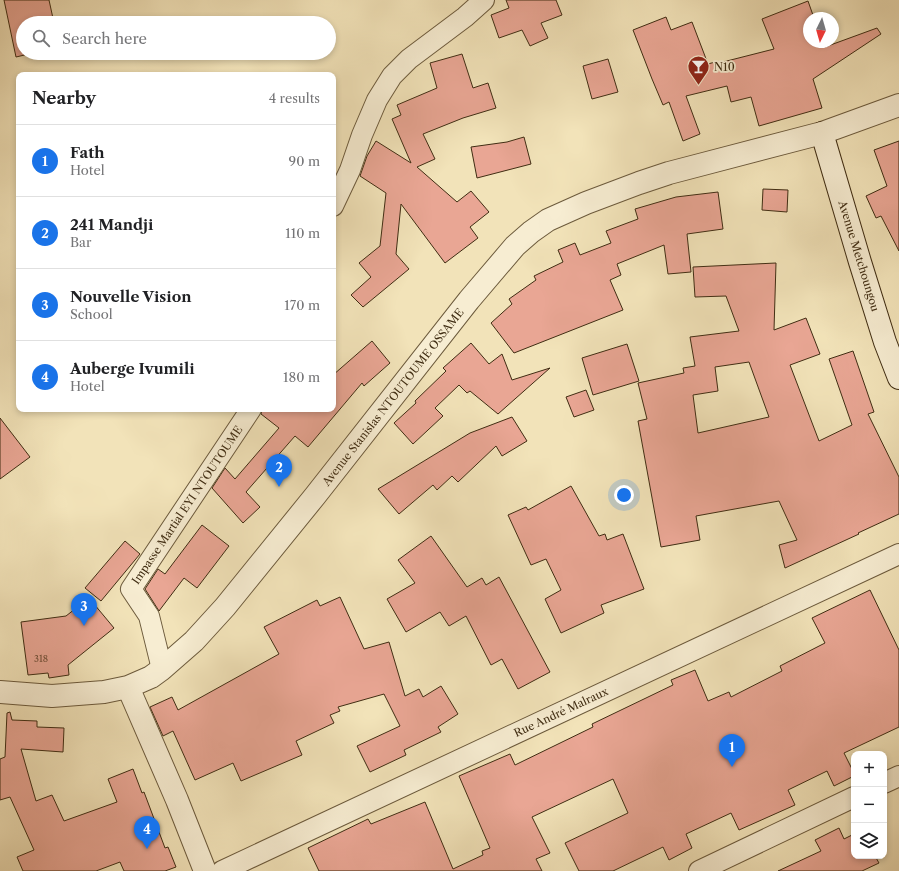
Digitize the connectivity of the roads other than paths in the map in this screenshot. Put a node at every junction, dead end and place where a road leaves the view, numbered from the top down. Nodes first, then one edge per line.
1 (484, 0) edge
2 (899, 105) edge
3 (822, 133) junction
4 (336, 200) edge
5 (899, 378) edge
6 (249, 412) edge
7 (899, 554) edge
8 (162, 669) junction
9 (128, 687) junction
10 (0, 692) edge
11 (899, 776) edge
12 (887, 782) edge
13 (851, 798) edge
14 (205, 871) edge
15 (222, 871) edge
16 (699, 871) edge

1 - 4 street
2 - 3 street, Avenue Stanislas NTOUTOUME OSSAME
3 - 5 street, Avenue Metchoungou
3 - 8 street, Avenue Stanislas NTOUTOUME OSSAME
6 - 8 street, Impasse Martial EYI NTOUTOUME
7 - 15 street, Rue André Malraux
8 - 9 street, Avenue Stanislas NTOUTOUME OSSAME
9 - 10 street, Avenue Stanislas NTOUTOUME OSSAME
9 - 14 street
11 - 12 street
13 - 16 street

